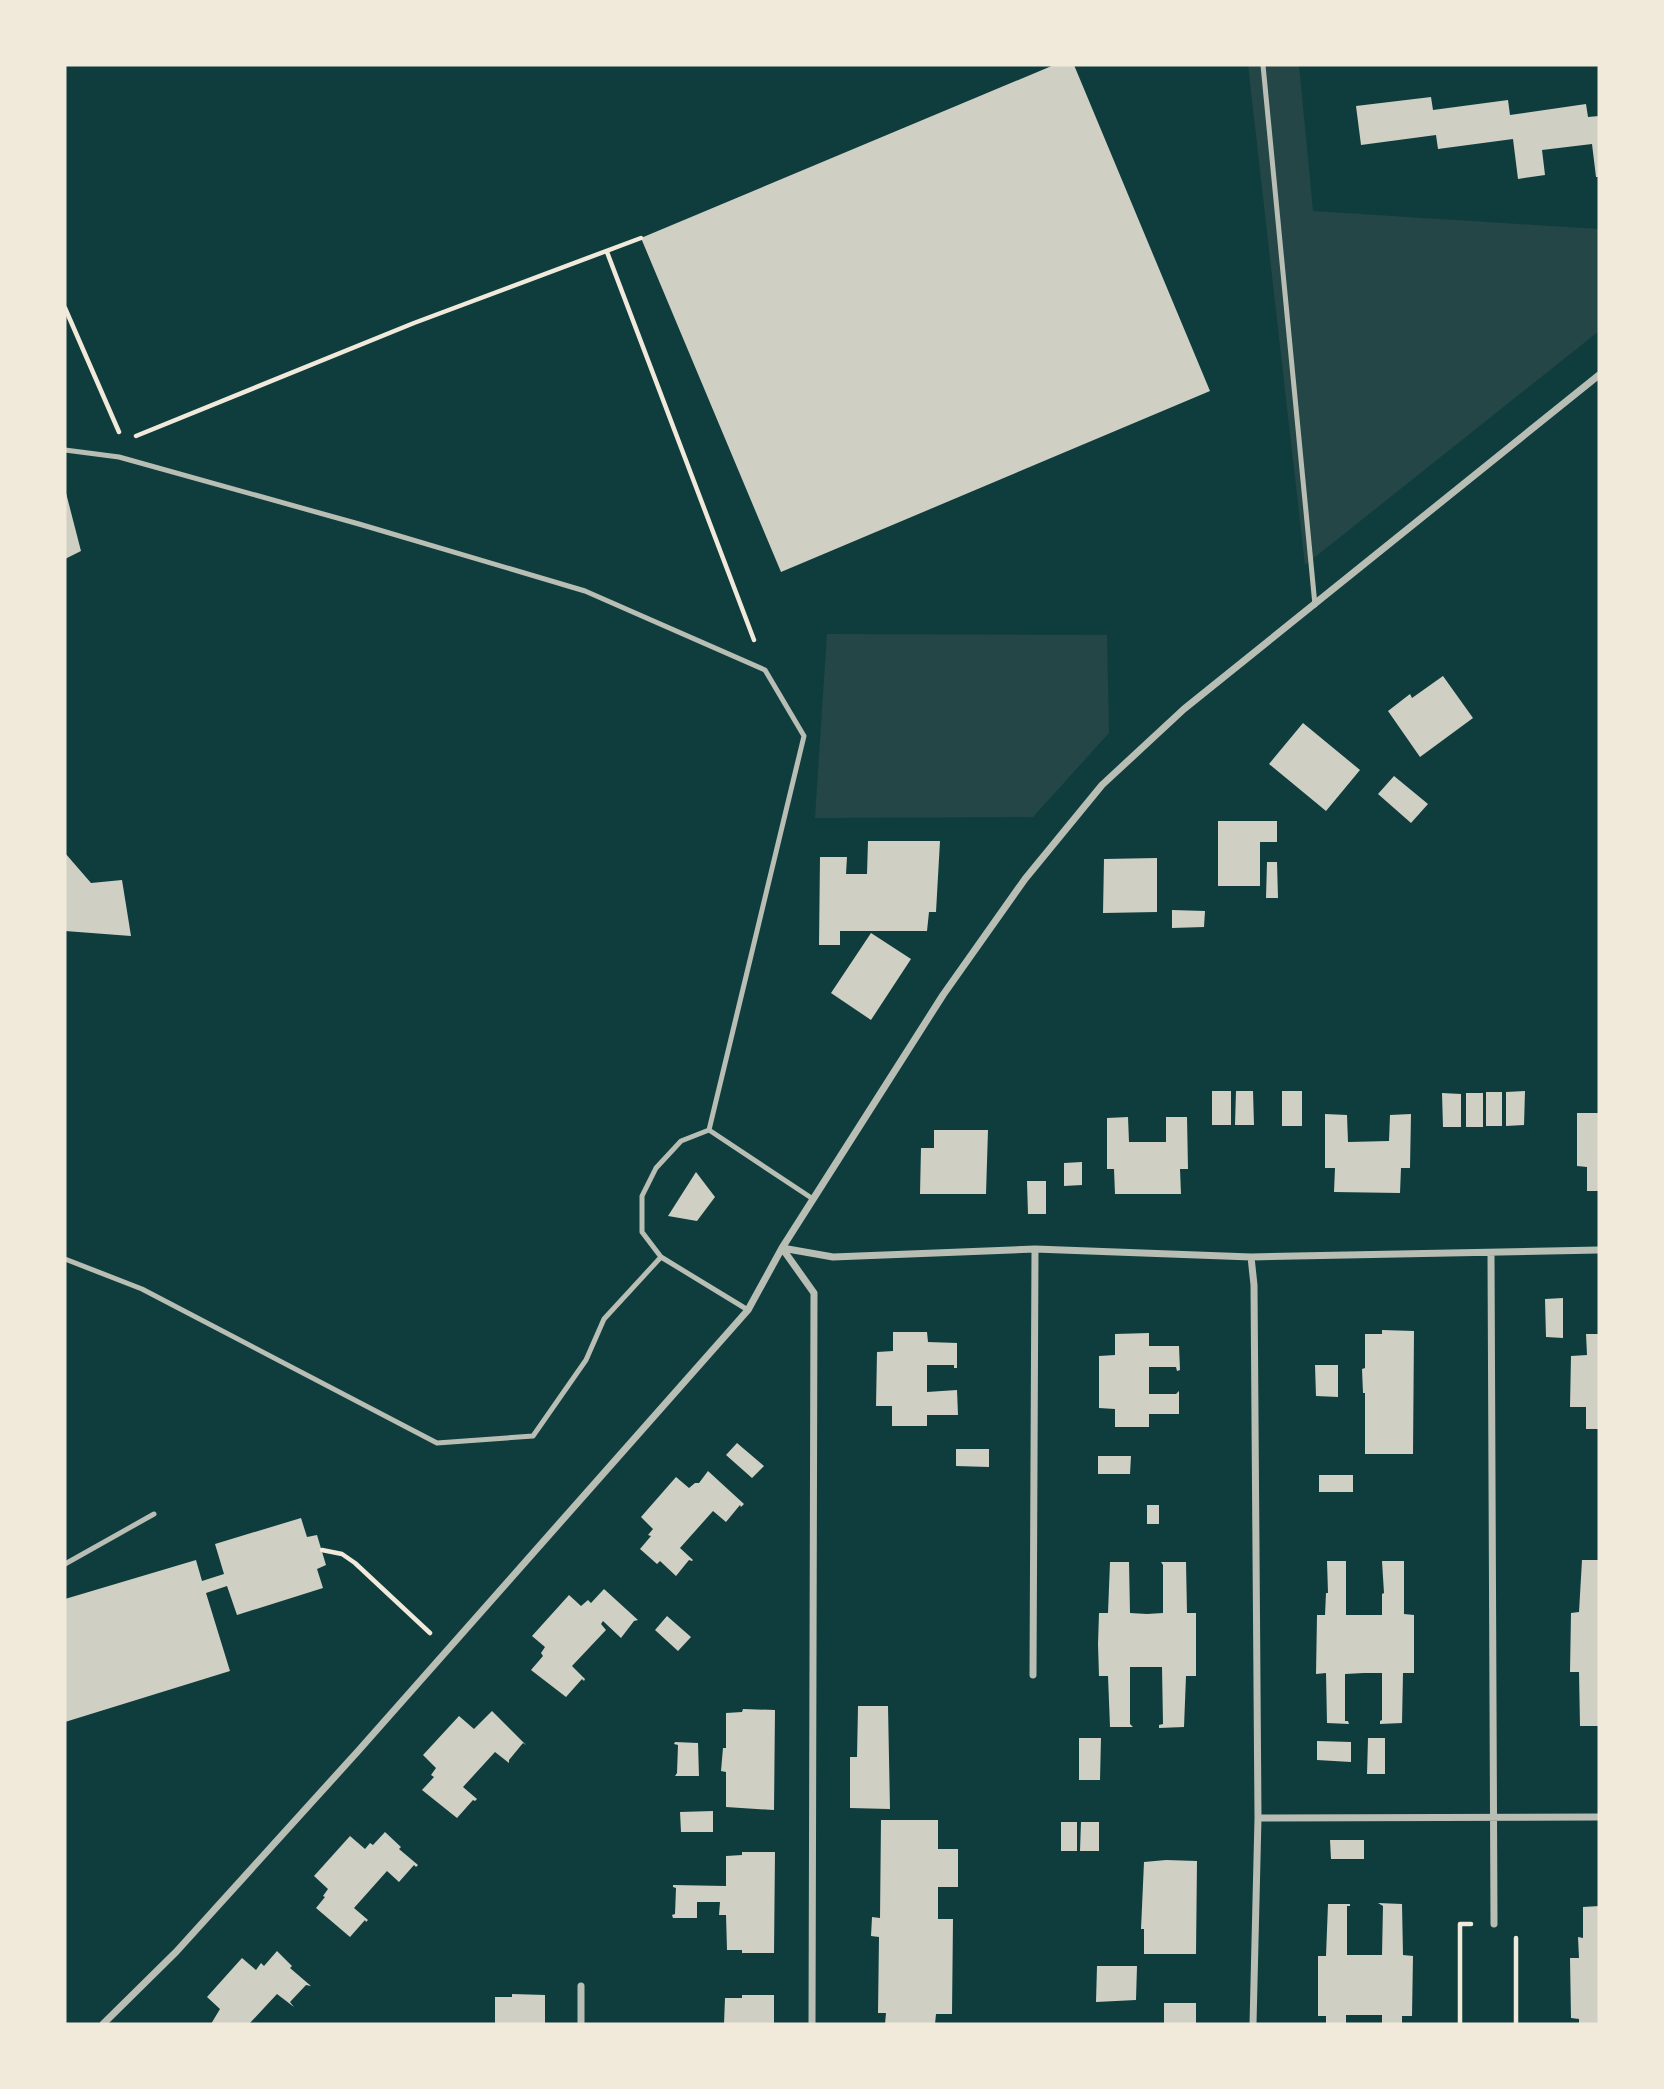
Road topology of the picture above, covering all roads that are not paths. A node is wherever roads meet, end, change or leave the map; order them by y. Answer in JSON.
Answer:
{"nodes":[{"id":1,"x":1262,"y":65,"type":"edge"},
{"id":2,"x":1599,"y":375,"type":"edge"},
{"id":3,"x":65,"y":450,"type":"edge"},
{"id":4,"x":1315,"y":605,"type":"junction"},
{"id":5,"x":709,"y":1130,"type":"junction"},
{"id":6,"x":813,"y":1199,"type":"junction"},
{"id":7,"x":782,"y":1248,"type":"junction"},
{"id":8,"x":1035,"y":1249,"type":"junction"},
{"id":9,"x":1599,"y":1250,"type":"edge"},
{"id":10,"x":1491,"y":1254,"type":"junction"},
{"id":11,"x":661,"y":1257,"type":"junction"},
{"id":12,"x":1251,"y":1257,"type":"junction"},
{"id":13,"x":65,"y":1259,"type":"edge"},
{"id":14,"x":748,"y":1310,"type":"junction"},
{"id":15,"x":153,"y":1514,"type":"dead end"},
{"id":16,"x":65,"y":1564,"type":"edge"},
{"id":17,"x":1033,"y":1675,"type":"dead end"},
{"id":18,"x":1599,"y":1817,"type":"edge"},
{"id":19,"x":1258,"y":1818,"type":"junction"},
{"id":20,"x":1494,"y":1818,"type":"junction"},
{"id":21,"x":1494,"y":1924,"type":"road end"},
{"id":22,"x":581,"y":1986,"type":"dead end"},
{"id":23,"x":103,"y":2024,"type":"edge"},
{"id":24,"x":582,"y":2024,"type":"edge"},
{"id":25,"x":811,"y":2024,"type":"edge"},
{"id":26,"x":1253,"y":2024,"type":"edge"}],
"edges":[{"from":1,"to":4,"type":"lane"},
{"from":2,"to":4,"type":"street"},
{"from":3,"to":5,"type":"lane"},
{"from":4,"to":6,"type":"street"},
{"from":5,"to":6,"type":"lane"},
{"from":5,"to":11,"type":"lane"},
{"from":6,"to":7,"type":"street"},
{"from":7,"to":8,"type":"street"},
{"from":7,"to":14,"type":"street"},
{"from":7,"to":25,"type":"street"},
{"from":8,"to":12,"type":"street"},
{"from":8,"to":17,"type":"street"},
{"from":9,"to":10,"type":"street"},
{"from":10,"to":12,"type":"street"},
{"from":10,"to":20,"type":"street"},
{"from":11,"to":13,"type":"lane"},
{"from":11,"to":14,"type":"lane"},
{"from":12,"to":19,"type":"street"},
{"from":14,"to":23,"type":"street"},
{"from":15,"to":16,"type":"lane"},
{"from":18,"to":20,"type":"street"},
{"from":19,"to":20,"type":"street"},
{"from":19,"to":26,"type":"street"},
{"from":20,"to":21,"type":"street"},
{"from":22,"to":24,"type":"street"}]}
